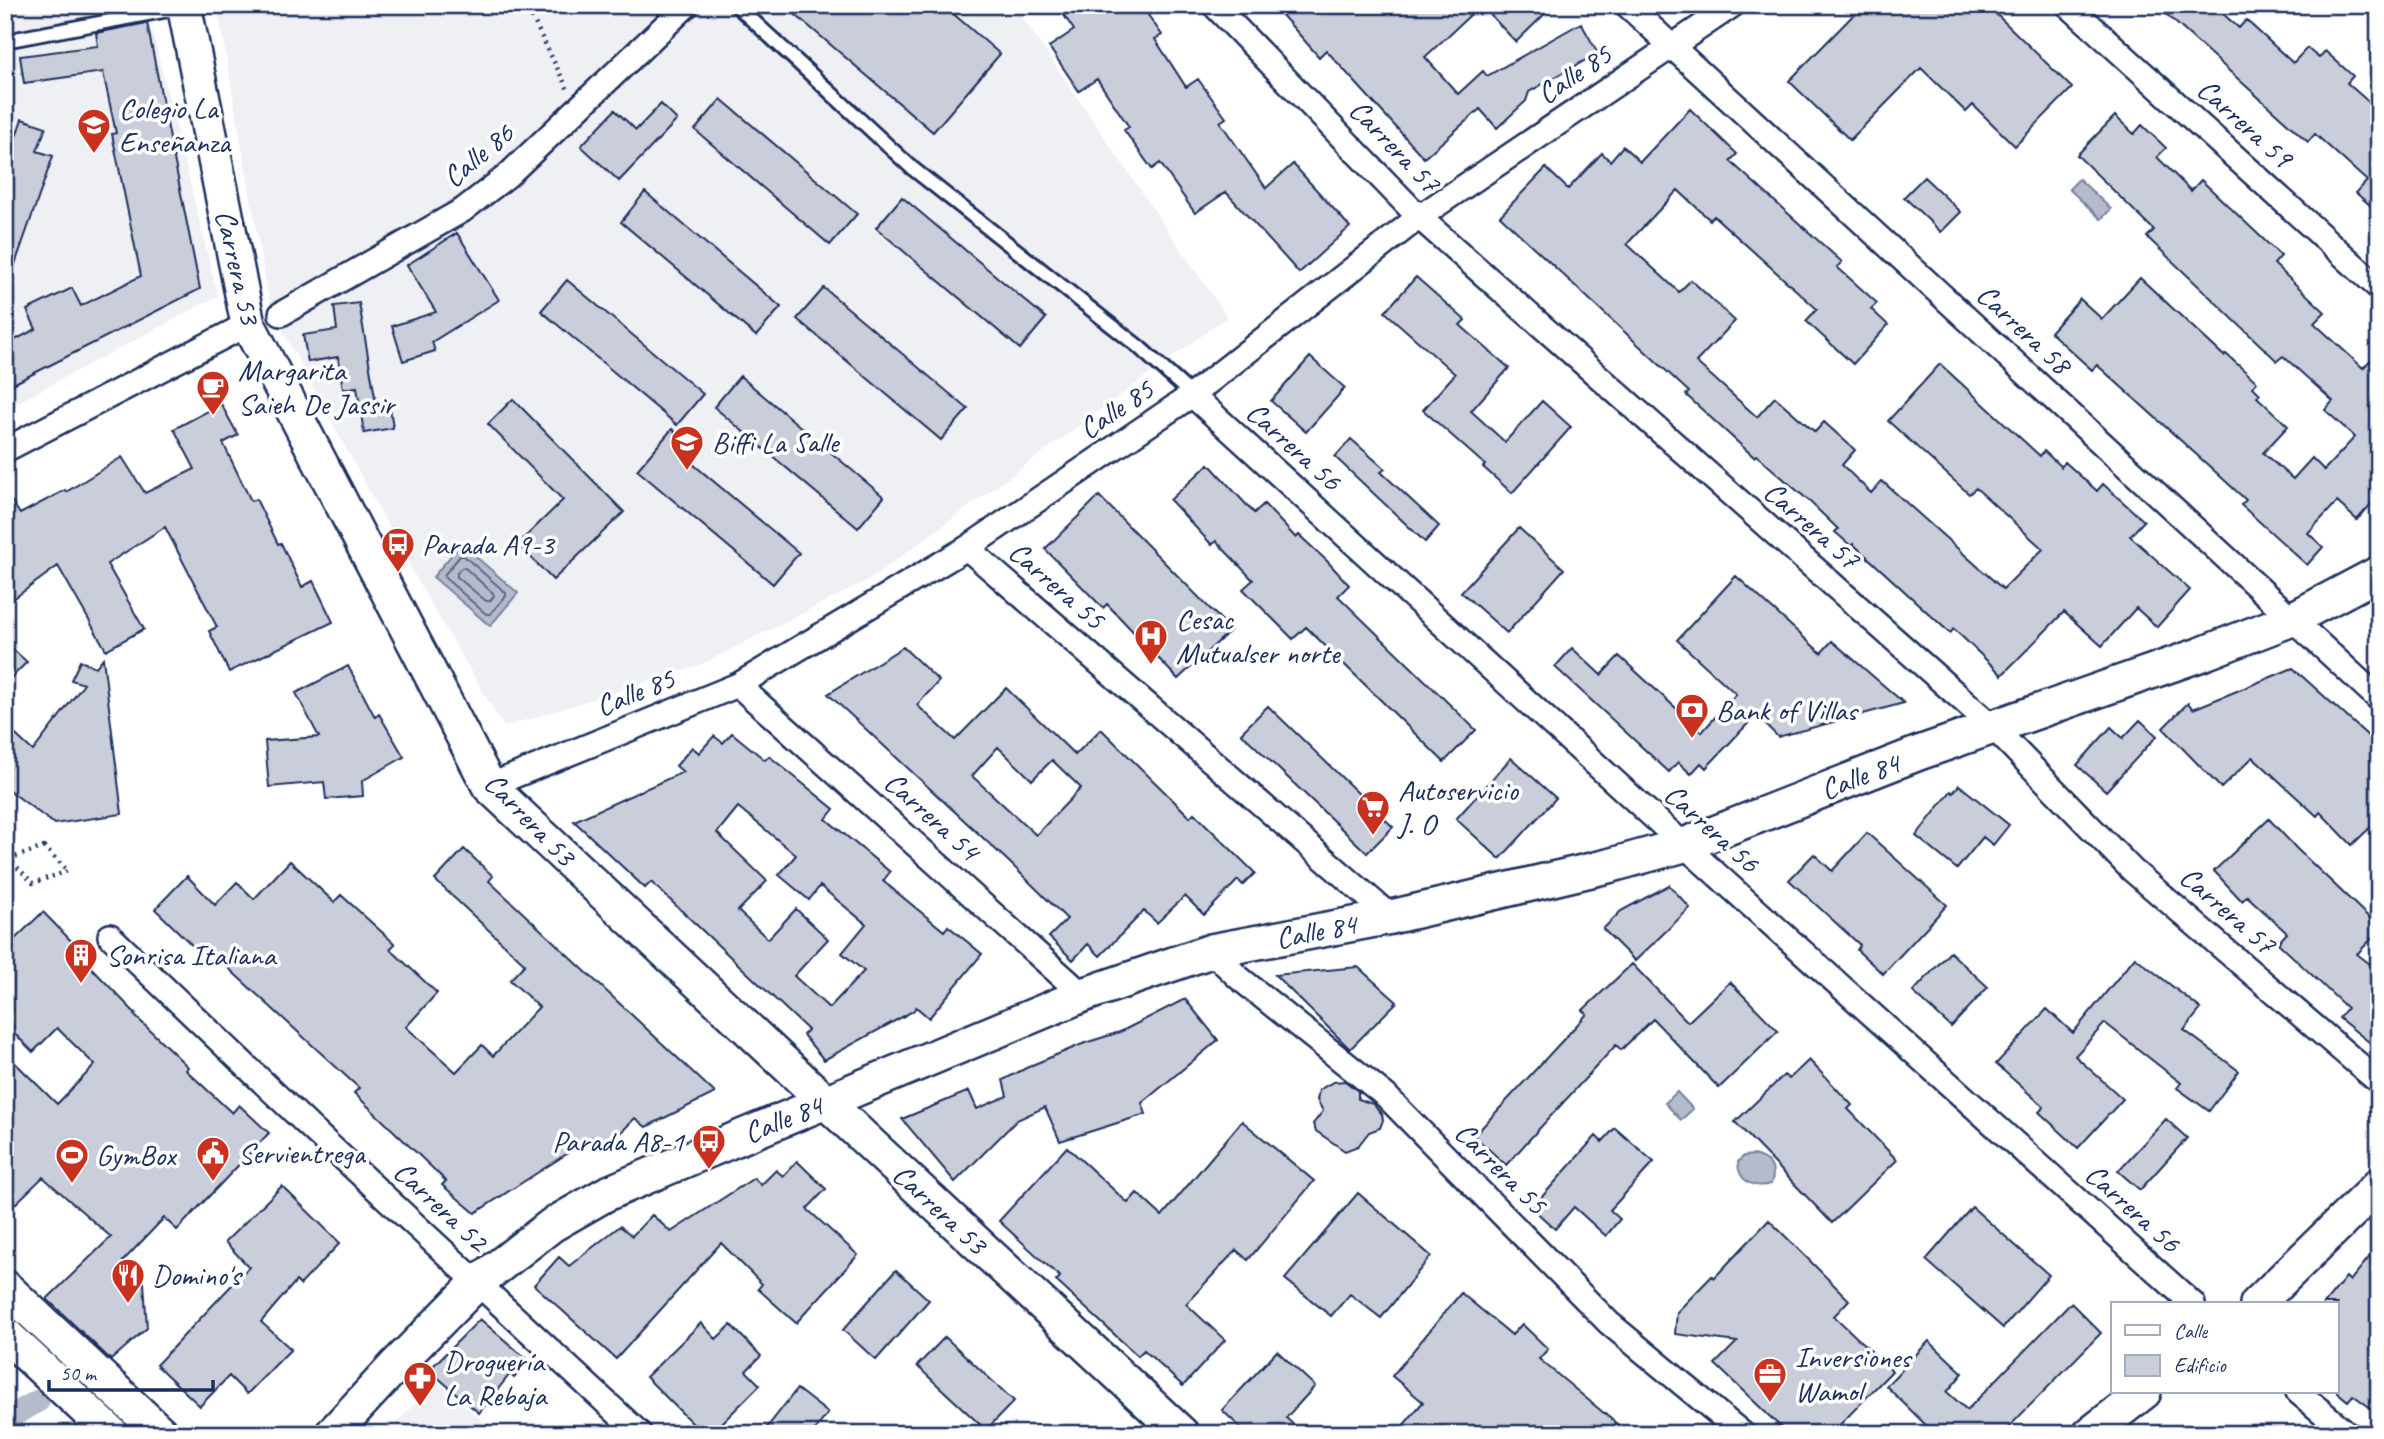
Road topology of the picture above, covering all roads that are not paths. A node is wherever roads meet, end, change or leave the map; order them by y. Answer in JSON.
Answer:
{"nodes":[{"id":1,"x":687,"y":5,"type":"edge"},
{"id":2,"x":736,"y":5,"type":"edge"},
{"id":3,"x":1214,"y":5,"type":"edge"},
{"id":4,"x":1627,"y":5,"type":"edge"},
{"id":5,"x":1732,"y":5,"type":"edge"},
{"id":6,"x":2068,"y":5,"type":"edge"},
{"id":7,"x":184,"y":6,"type":"edge"},
{"id":8,"x":5,"y":41,"type":"edge"},
{"id":9,"x":1671,"y":47,"type":"junction"},
{"id":10,"x":1419,"y":216,"type":"junction"},
{"id":11,"x":2379,"y":288,"type":"edge"},
{"id":12,"x":281,"y":314,"type":"dead end"},
{"id":13,"x":248,"y":324,"type":"junction"},
{"id":14,"x":1192,"y":395,"type":"junction"},
{"id":15,"x":5,"y":450,"type":"edge"},
{"id":16,"x":967,"y":548,"type":"junction"},
{"id":17,"x":2379,"y":572,"type":"edge"},
{"id":18,"x":2292,"y":619,"type":"junction"},
{"id":19,"x":738,"y":685,"type":"junction"},
{"id":20,"x":2379,"y":699,"type":"edge"},
{"id":21,"x":1992,"y":726,"type":"junction"},
{"id":22,"x":489,"y":786,"type":"junction"},
{"id":23,"x":1684,"y":845,"type":"junction"},
{"id":24,"x":1391,"y":917,"type":"junction"},
{"id":25,"x":110,"y":936,"type":"dead end"},
{"id":26,"x":1210,"y":951,"type":"junction"},
{"id":27,"x":1083,"y":995,"type":"junction"},
{"id":28,"x":2379,"y":1082,"type":"edge"},
{"id":29,"x":826,"y":1102,"type":"junction"},
{"id":30,"x":2379,"y":1185,"type":"edge"},
{"id":31,"x":477,"y":1283,"type":"junction"},
{"id":32,"x":5,"y":1287,"type":"edge"},
{"id":33,"x":2191,"y":1302,"type":"edge"},
{"id":34,"x":2259,"y":1302,"type":"edge"},
{"id":35,"x":5,"y":1334,"type":"edge"},
{"id":36,"x":2141,"y":1394,"type":"edge"},
{"id":37,"x":2300,"y":1394,"type":"edge"},
{"id":38,"x":112,"y":1434,"type":"edge"},
{"id":39,"x":162,"y":1434,"type":"edge"},
{"id":40,"x":332,"y":1434,"type":"edge"},
{"id":41,"x":640,"y":1434,"type":"edge"},
{"id":42,"x":1182,"y":1434,"type":"edge"},
{"id":43,"x":1743,"y":1434,"type":"edge"},
{"id":44,"x":2090,"y":1434,"type":"edge"},
{"id":45,"x":2348,"y":1434,"type":"edge"}],
"edges":[{"from":1,"to":12,"type":"street","name":"Calle 86"},
{"from":2,"to":14,"type":"lane"},
{"from":3,"to":10,"type":"street","name":"Carrera 57"},
{"from":4,"to":9,"type":"street","name":"Carrera 58"},
{"from":5,"to":9,"type":"street","name":"Calle 85"},
{"from":6,"to":11,"type":"street","name":"Carrera 59"},
{"from":7,"to":8,"type":"lane"},
{"from":7,"to":13,"type":"street","name":"Carrera 53"},
{"from":9,"to":10,"type":"street","name":"Calle 85"},
{"from":9,"to":18,"type":"street","name":"Carrera 58"},
{"from":10,"to":14,"type":"street","name":"Calle 85"},
{"from":10,"to":21,"type":"street","name":"Carrera 57"},
{"from":13,"to":15,"type":"street"},
{"from":13,"to":22,"type":"street","name":"Carrera 53"},
{"from":14,"to":16,"type":"street","name":"Calle 85"},
{"from":14,"to":23,"type":"street","name":"Carrera 56"},
{"from":16,"to":19,"type":"street","name":"Calle 85"},
{"from":16,"to":24,"type":"street","name":"Carrera 55"},
{"from":17,"to":18,"type":"street","name":"Calle 84"},
{"from":18,"to":20,"type":"street","name":"Carrera 58"},
{"from":18,"to":21,"type":"street","name":"Calle 84"},
{"from":19,"to":22,"type":"street","name":"Calle 85"},
{"from":19,"to":27,"type":"street","name":"Carrera 54"},
{"from":21,"to":23,"type":"street","name":"Calle 84"},
{"from":21,"to":28,"type":"street","name":"Carrera 57"},
{"from":22,"to":29,"type":"street","name":"Carrera 53"},
{"from":23,"to":24,"type":"street","name":"Calle 84"},
{"from":23,"to":33,"type":"street","name":"Carrera 56"},
{"from":24,"to":26,"type":"street","name":"Calle 84"},
{"from":25,"to":31,"type":"street","name":"Carrera 52"},
{"from":26,"to":27,"type":"street","name":"Calle 84"},
{"from":26,"to":43,"type":"street","name":"Carrera 55"},
{"from":27,"to":29,"type":"street","name":"Calle 84"},
{"from":29,"to":31,"type":"street","name":"Calle 84"},
{"from":29,"to":42,"type":"street","name":"Carrera 53"},
{"from":30,"to":34,"type":"street"},
{"from":31,"to":40,"type":"street","name":"Calle 84"},
{"from":31,"to":41,"type":"street","name":"Carrera 52"},
{"from":32,"to":39,"type":"street"},
{"from":35,"to":38,"type":"street"},
{"from":36,"to":44,"type":"street"},
{"from":37,"to":45,"type":"street"}]}
